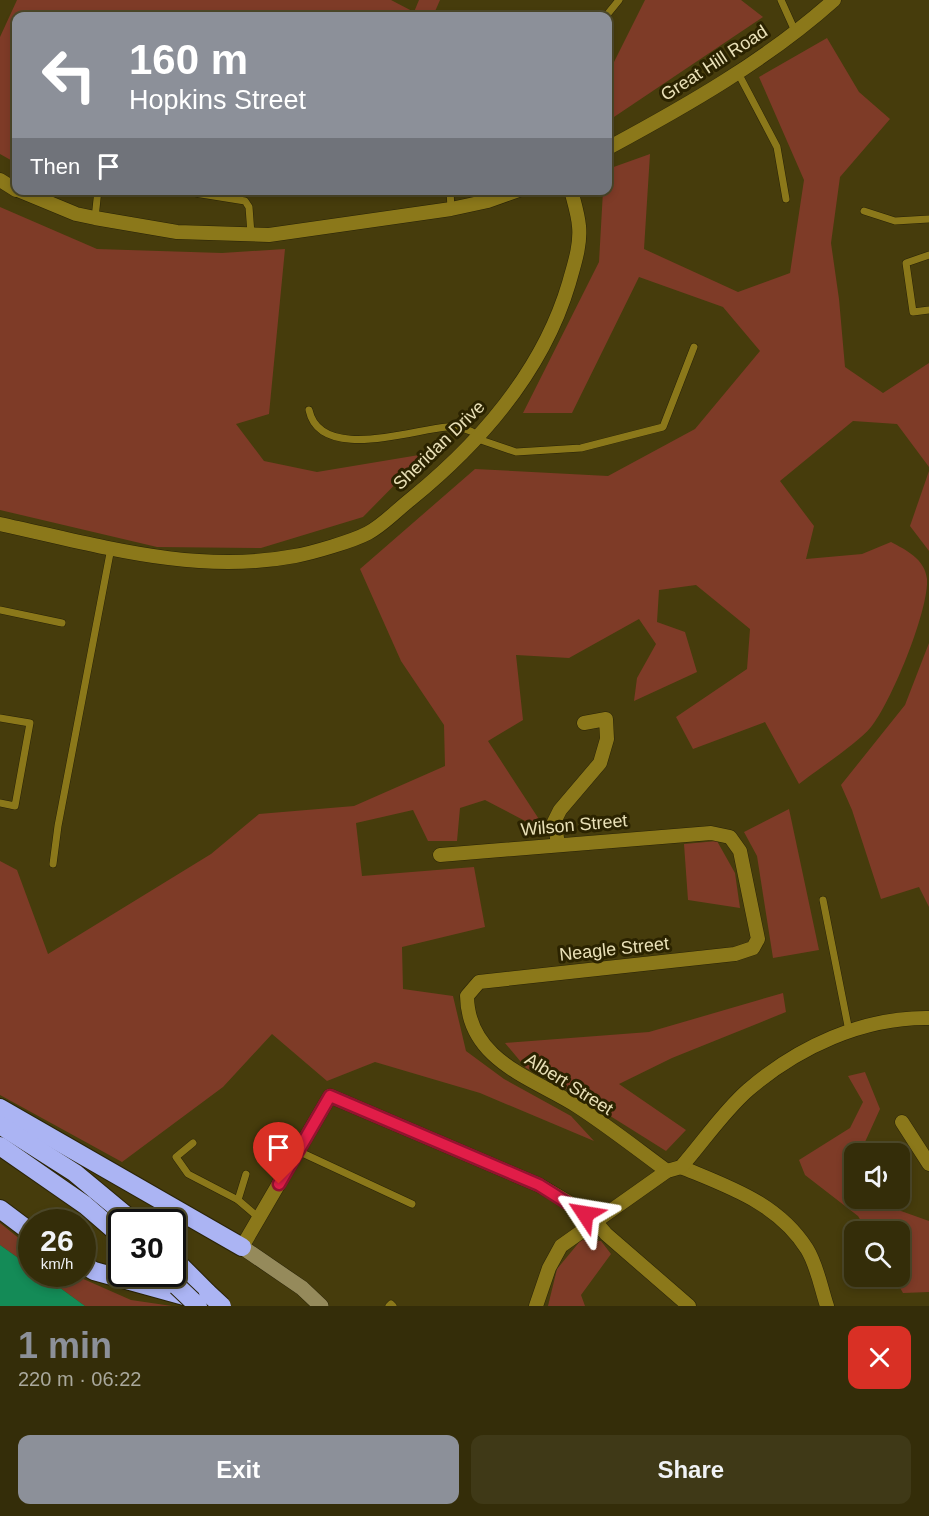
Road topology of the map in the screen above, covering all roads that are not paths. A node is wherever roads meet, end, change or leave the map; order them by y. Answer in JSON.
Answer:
{"nodes":[{"id":1,"x":619,"y":0,"type":"edge"},
{"id":2,"x":781,"y":0,"type":"edge"},
{"id":3,"x":834,"y":0,"type":"edge"},
{"id":4,"x":609,"y":12,"type":"edge"},
{"id":5,"x":795,"y":31,"type":"junction"},
{"id":6,"x":737,"y":71,"type":"junction"},
{"id":7,"x":612,"y":146,"type":"edge"},
{"id":8,"x":29,"y":195,"type":"edge"},
{"id":9,"x":97,"y":195,"type":"edge"},
{"id":10,"x":208,"y":195,"type":"edge"},
{"id":11,"x":450,"y":195,"type":"edge"},
{"id":12,"x":505,"y":195,"type":"edge"},
{"id":13,"x":572,"y":195,"type":"edge"},
{"id":14,"x":786,"y":199,"type":"dead end"},
{"id":15,"x":451,"y":208,"type":"junction"},
{"id":16,"x":864,"y":211,"type":"dead end"},
{"id":17,"x":95,"y":218,"type":"junction"},
{"id":18,"x":929,"y":219,"type":"edge"},
{"id":19,"x":251,"y":234,"type":"junction"},
{"id":20,"x":929,"y":255,"type":"edge"},
{"id":21,"x":929,"y":310,"type":"edge"},
{"id":22,"x":694,"y":347,"type":"dead end"},
{"id":23,"x":309,"y":410,"type":"dead end"},
{"id":24,"x":476,"y":436,"type":"junction"},
{"id":25,"x":0,"y":524,"type":"edge"},
{"id":26,"x":111,"y":548,"type":"junction"},
{"id":27,"x":0,"y":610,"type":"edge"},
{"id":28,"x":62,"y":623,"type":"dead end"},
{"id":29,"x":0,"y":718,"type":"edge"},
{"id":30,"x":584,"y":723,"type":"dead end"},
{"id":31,"x":0,"y":803,"type":"edge"},
{"id":32,"x":558,"y":843,"type":"junction"},
{"id":33,"x":440,"y":855,"type":"dead end"},
{"id":34,"x":53,"y":864,"type":"dead end"},
{"id":35,"x":823,"y":900,"type":"dead end"},
{"id":36,"x":753,"y":948,"type":"joint"},
{"id":37,"x":478,"y":982,"type":"joint"},
{"id":38,"x":929,"y":1018,"type":"edge"},
{"id":39,"x":849,"y":1031,"type":"junction"},
{"id":40,"x":0,"y":1108,"type":"edge"},
{"id":41,"x":902,"y":1122,"type":"dead end"},
{"id":42,"x":0,"y":1125,"type":"edge"},
{"id":43,"x":193,"y":1143,"type":"dead end"},
{"id":44,"x":0,"y":1146,"type":"edge"},
{"id":45,"x":298,"y":1151,"type":"junction"},
{"id":46,"x":929,"y":1164,"type":"edge"},
{"id":47,"x":681,"y":1167,"type":"junction"},
{"id":48,"x":666,"y":1171,"type":"junction"},
{"id":49,"x":246,"y":1174,"type":"dead end"},
{"id":50,"x":238,"y":1200,"type":"junction"},
{"id":51,"x":412,"y":1204,"type":"dead end"},
{"id":52,"x":0,"y":1209,"type":"edge"},
{"id":53,"x":118,"y":1209,"type":"edge"},
{"id":54,"x":259,"y":1218,"type":"junction"},
{"id":55,"x":595,"y":1221,"type":"junction"},
{"id":56,"x":18,"y":1222,"type":"edge"},
{"id":57,"x":108,"y":1225,"type":"edge"},
{"id":58,"x":242,"y":1247,"type":"junction"},
{"id":59,"x":96,"y":1272,"type":"edge"},
{"id":60,"x":186,"y":1276,"type":"edge"},
{"id":61,"x":179,"y":1287,"type":"edge"},
{"id":62,"x":203,"y":1299,"type":"edge"},
{"id":63,"x":223,"y":1306,"type":"edge"},
{"id":64,"x":321,"y":1306,"type":"edge"},
{"id":65,"x":389,"y":1306,"type":"edge"},
{"id":66,"x":393,"y":1306,"type":"edge"},
{"id":67,"x":536,"y":1306,"type":"edge"},
{"id":68,"x":688,"y":1306,"type":"edge"},
{"id":69,"x":827,"y":1306,"type":"edge"}],
"edges":[{"from":1,"to":4,"type":"lane"},
{"from":2,"to":5,"type":"lane"},
{"from":3,"to":5,"type":"street","name":"Great Hill Road"},
{"from":5,"to":6,"type":"street","name":"Great Hill Road"},
{"from":6,"to":7,"type":"street","name":"Great Hill Road"},
{"from":6,"to":14,"type":"lane"},
{"from":8,"to":17,"type":"street"},
{"from":9,"to":17,"type":"lane"},
{"from":10,"to":19,"type":"lane"},
{"from":11,"to":15,"type":"lane"},
{"from":12,"to":15,"type":"street"},
{"from":13,"to":24,"type":"street","name":"Sheridan Drive"},
{"from":15,"to":19,"type":"street"},
{"from":16,"to":18,"type":"lane"},
{"from":17,"to":19,"type":"street"},
{"from":20,"to":21,"type":"lane"},
{"from":22,"to":24,"type":"lane"},
{"from":23,"to":24,"type":"lane"},
{"from":24,"to":26,"type":"street","name":"Sheridan Drive"},
{"from":25,"to":26,"type":"street","name":"Sheridan Drive"},
{"from":26,"to":34,"type":"lane"},
{"from":27,"to":28,"type":"lane"},
{"from":29,"to":31,"type":"lane"},
{"from":30,"to":32,"type":"street"},
{"from":32,"to":33,"type":"street","name":"Wilson Street"},
{"from":32,"to":36,"type":"street","name":"Wilson Street"},
{"from":35,"to":39,"type":"lane"},
{"from":36,"to":37,"type":"street","name":"Neagle Street"},
{"from":37,"to":48,"type":"street","name":"Albert Street"},
{"from":38,"to":39,"type":"street"},
{"from":39,"to":47,"type":"street"},
{"from":40,"to":58,"type":"highway"},
{"from":41,"to":46,"type":"street"},
{"from":42,"to":53,"type":"highway"},
{"from":43,"to":50,"type":"lane"},
{"from":44,"to":57,"type":"highway"},
{"from":45,"to":51,"type":"lane"},
{"from":45,"to":54,"type":"street"},
{"from":45,"to":55,"type":"street"},
{"from":47,"to":48,"type":"street"},
{"from":47,"to":69,"type":"street"},
{"from":48,"to":55,"type":"street"},
{"from":49,"to":50,"type":"lane"},
{"from":50,"to":54,"type":"lane"},
{"from":52,"to":56,"type":"highway"},
{"from":54,"to":58,"type":"street"},
{"from":55,"to":67,"type":"street"},
{"from":55,"to":68,"type":"street"},
{"from":58,"to":64,"type":"main road"},
{"from":59,"to":63,"type":"highway"},
{"from":60,"to":62,"type":"highway"},
{"from":61,"to":62,"type":"highway","bridge":true},
{"from":62,"to":63,"type":"highway","bridge":true},
{"from":65,"to":66,"type":"lane"}]}
